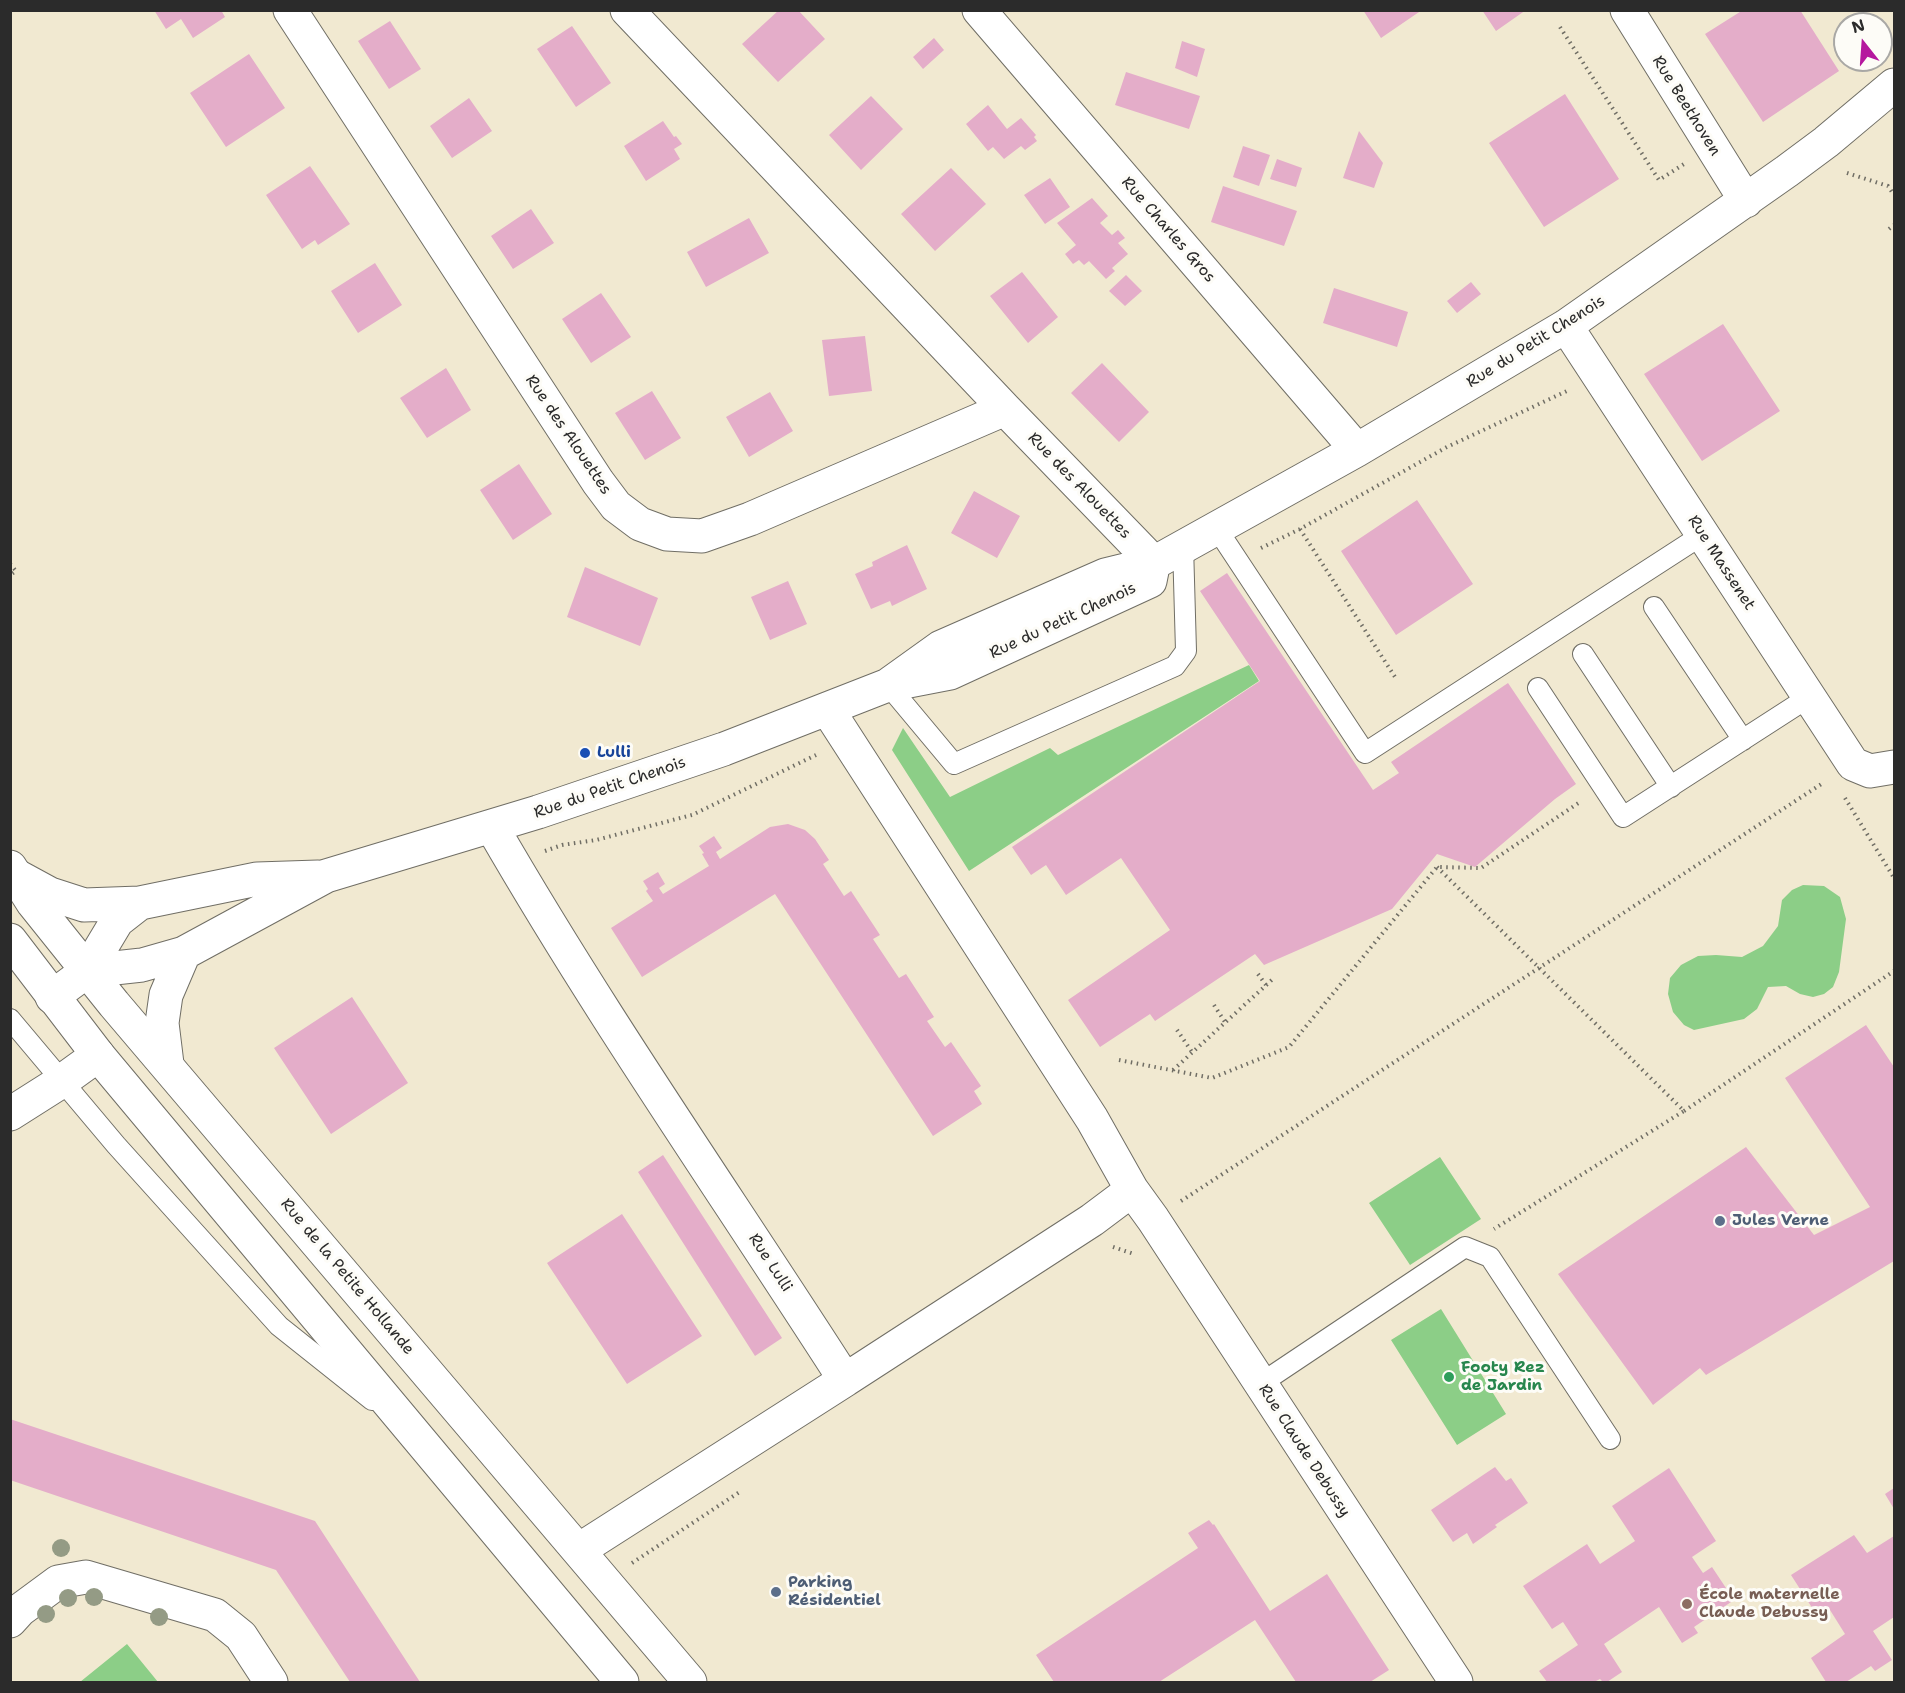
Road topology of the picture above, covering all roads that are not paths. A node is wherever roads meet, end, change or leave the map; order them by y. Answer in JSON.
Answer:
{"nodes":[{"id":1,"x":290,"y":10,"type":"edge"},
{"id":2,"x":627,"y":10,"type":"edge"},
{"id":3,"x":979,"y":10,"type":"edge"},
{"id":4,"x":1627,"y":10,"type":"edge"},
{"id":5,"x":1894,"y":85,"type":"edge"},
{"id":6,"x":1746,"y":201,"type":"junction"},
{"id":7,"x":1566,"y":326,"type":"junction"},
{"id":8,"x":1005,"y":409,"type":"junction"},
{"id":9,"x":1357,"y":450,"type":"junction"},
{"id":10,"x":1217,"y":529,"type":"junction"},
{"id":11,"x":1702,"y":535,"type":"junction"},
{"id":12,"x":1183,"y":545,"type":"junction"},
{"id":13,"x":1154,"y":563,"type":"junction"},
{"id":14,"x":1654,"y":607,"type":"dead end"},
{"id":15,"x":1582,"y":654,"type":"dead end"},
{"id":16,"x":888,"y":685,"type":"junction"},
{"id":17,"x":1538,"y":688,"type":"dead end"},
{"id":18,"x":1809,"y":697,"type":"junction"},
{"id":19,"x":828,"y":710,"type":"junction"},
{"id":20,"x":1743,"y":740,"type":"junction"},
{"id":21,"x":1894,"y":767,"type":"edge"},
{"id":22,"x":1671,"y":787,"type":"junction"},
{"id":23,"x":492,"y":827,"type":"junction"},
{"id":24,"x":13,"y":871,"type":"edge"},
{"id":25,"x":326,"y":876,"type":"junction"},
{"id":26,"x":140,"y":903,"type":"junction"},
{"id":27,"x":10,"y":940,"type":"edge"},
{"id":28,"x":184,"y":953,"type":"junction"},
{"id":29,"x":87,"y":971,"type":"junction"},
{"id":30,"x":52,"y":998,"type":"junction"},
{"id":31,"x":10,"y":1019,"type":"edge"},
{"id":32,"x":98,"y":1054,"type":"junction"},
{"id":33,"x":167,"y":1064,"type":"junction"},
{"id":34,"x":62,"y":1081,"type":"junction"},
{"id":35,"x":10,"y":1114,"type":"edge"},
{"id":36,"x":1132,"y":1190,"type":"junction"},
{"id":37,"x":845,"y":1380,"type":"junction"},
{"id":38,"x":1260,"y":1384,"type":"junction"},
{"id":39,"x":416,"y":1436,"type":"junction"},
{"id":40,"x":1610,"y":1440,"type":"dead end"},
{"id":41,"x":579,"y":1550,"type":"junction"},
{"id":42,"x":10,"y":1621,"type":"edge"},
{"id":43,"x":271,"y":1683,"type":"edge"},
{"id":44,"x":622,"y":1683,"type":"edge"},
{"id":45,"x":690,"y":1683,"type":"edge"},
{"id":46,"x":1456,"y":1683,"type":"edge"}],
"edges":[{"from":1,"to":8,"type":"street","name":"Rue des Alouettes"},
{"from":2,"to":8,"type":"street","name":"Rue des Alouettes"},
{"from":3,"to":9,"type":"street","name":"Rue Charles Gros"},
{"from":4,"to":6,"type":"street","name":"Rue Beethoven"},
{"from":5,"to":6,"type":"street","name":"Rue du Petit Chenois"},
{"from":6,"to":7,"type":"street","name":"Rue du Petit Chenois"},
{"from":7,"to":9,"type":"street","name":"Rue du Petit Chenois"},
{"from":7,"to":11,"type":"street","name":"Rue Massenet"},
{"from":8,"to":13,"type":"street","name":"Rue des Alouettes"},
{"from":9,"to":10,"type":"street","name":"Rue du Petit Chenois"},
{"from":10,"to":11,"type":"lane"},
{"from":10,"to":12,"type":"street","name":"Rue du Petit Chenois"},
{"from":11,"to":18,"type":"street","name":"Rue Massenet"},
{"from":12,"to":13,"type":"street","name":"Rue du Petit Chenois"},
{"from":12,"to":16,"type":"lane"},
{"from":13,"to":16,"type":"street","name":"Rue du Petit Chenois"},
{"from":14,"to":20,"type":"lane"},
{"from":15,"to":22,"type":"lane"},
{"from":16,"to":19,"type":"street","name":"Rue du Petit Chenois"},
{"from":17,"to":22,"type":"lane"},
{"from":18,"to":20,"type":"lane"},
{"from":18,"to":21,"type":"street","name":"Rue Massenet"},
{"from":19,"to":23,"type":"street","name":"Rue du Petit Chenois"},
{"from":19,"to":36,"type":"street"},
{"from":20,"to":22,"type":"lane"},
{"from":23,"to":25,"type":"street","name":"Rue du Petit Chenois"},
{"from":23,"to":37,"type":"street","name":"Rue Lulli"},
{"from":24,"to":26,"type":"street","name":"Rue du Petit Chenois"},
{"from":24,"to":29,"type":"street","name":"Rue de la Petite Hollande"},
{"from":25,"to":26,"type":"street","name":"Rue du Petit Chenois"},
{"from":25,"to":28,"type":"street","name":"Rue du Petit Chenois"},
{"from":26,"to":29,"type":"street"},
{"from":27,"to":30,"type":"street"},
{"from":28,"to":29,"type":"street","name":"Rue du Petit Chenois"},
{"from":28,"to":33,"type":"street"},
{"from":29,"to":30,"type":"street"},
{"from":29,"to":33,"type":"street","name":"Rue de la Petite Hollande"},
{"from":30,"to":32,"type":"street"},
{"from":31,"to":34,"type":"lane"},
{"from":32,"to":34,"type":"street"},
{"from":32,"to":39,"type":"street"},
{"from":33,"to":41,"type":"street","name":"Rue de la Petite Hollande"},
{"from":34,"to":35,"type":"street"},
{"from":34,"to":39,"type":"lane"},
{"from":36,"to":37,"type":"street"},
{"from":36,"to":38,"type":"street","name":"Rue Claude Debussy"},
{"from":37,"to":41,"type":"street"},
{"from":38,"to":40,"type":"lane"},
{"from":38,"to":46,"type":"street","name":"Rue Claude Debussy"},
{"from":39,"to":44,"type":"street"},
{"from":41,"to":45,"type":"street","name":"Rue de la Petite Hollande"},
{"from":42,"to":43,"type":"street"}]}
